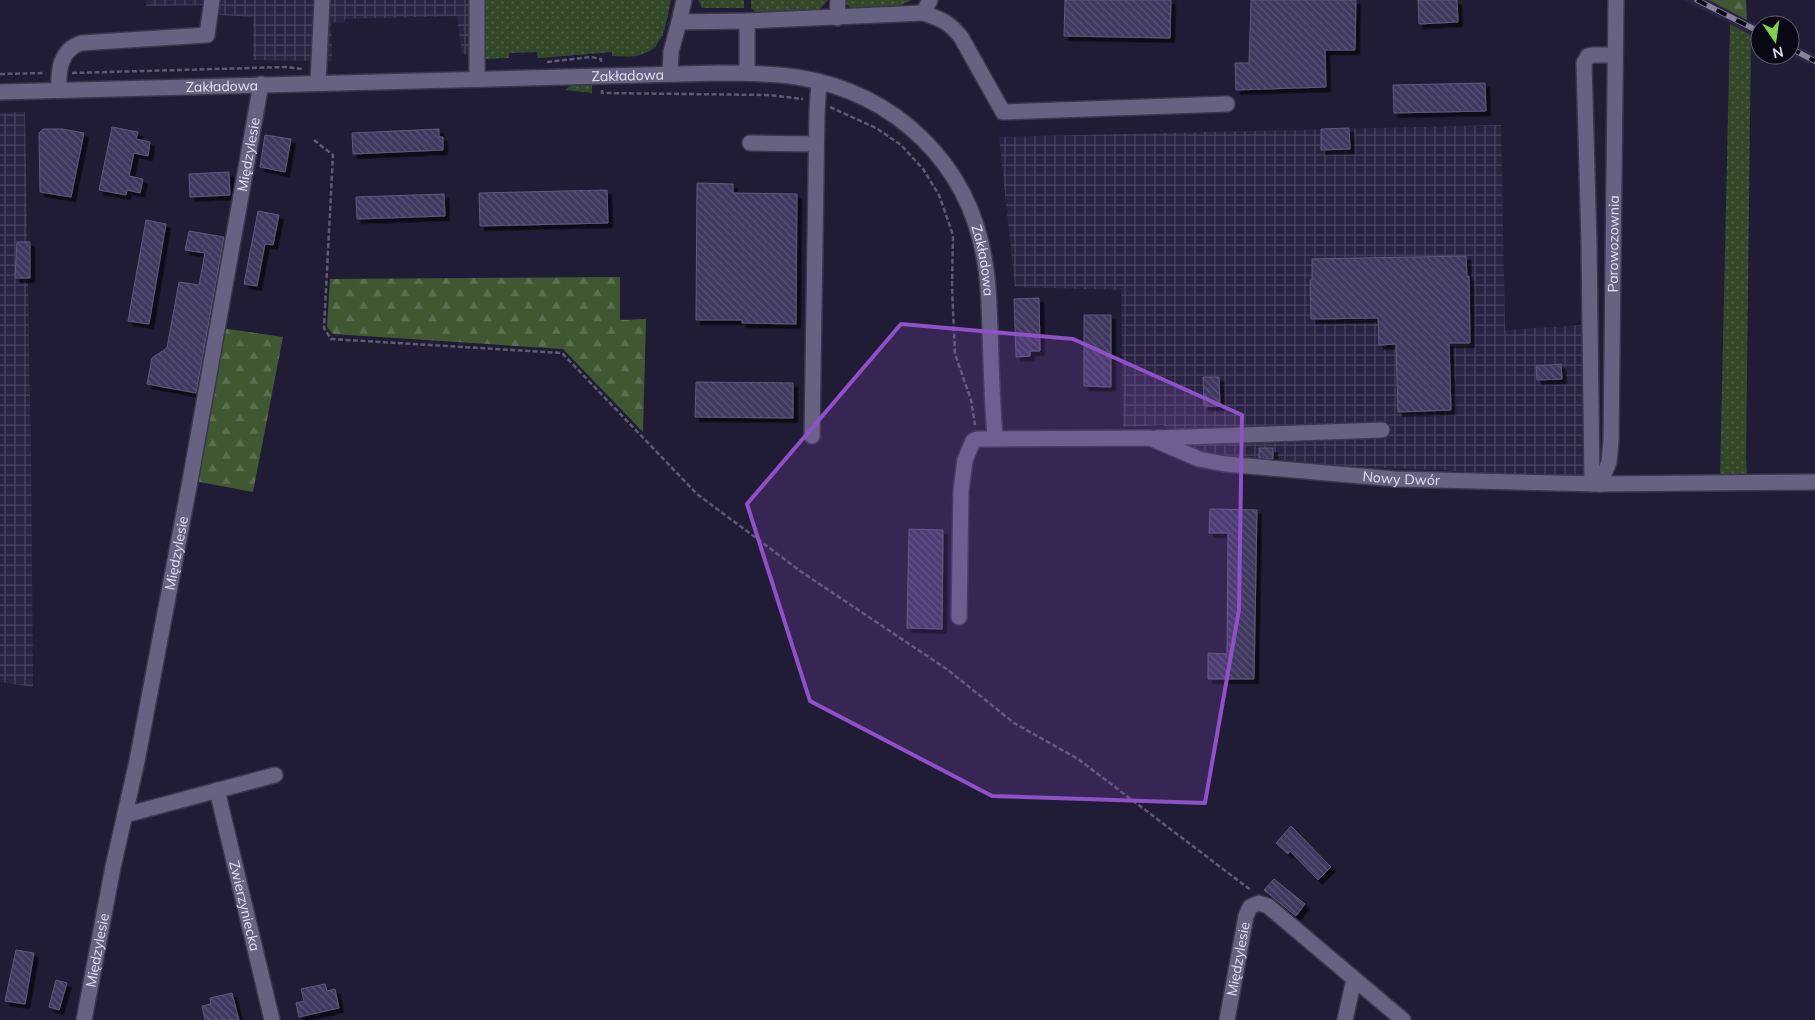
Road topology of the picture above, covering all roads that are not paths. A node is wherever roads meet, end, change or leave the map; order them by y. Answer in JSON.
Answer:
{"nodes":[{"id":1,"x":212,"y":0,"type":"edge"},
{"id":2,"x":322,"y":0,"type":"edge"},
{"id":3,"x":477,"y":0,"type":"edge"},
{"id":4,"x":684,"y":0,"type":"edge"},
{"id":5,"x":838,"y":0,"type":"edge"},
{"id":6,"x":1616,"y":0,"type":"edge"},
{"id":7,"x":927,"y":7,"type":"edge"},
{"id":8,"x":838,"y":18,"type":"junction"},
{"id":9,"x":747,"y":21,"type":"junction"},
{"id":10,"x":679,"y":22,"type":"junction"},
{"id":11,"x":1615,"y":55,"type":"junction"},
{"id":12,"x":747,"y":73,"type":"junction"},
{"id":13,"x":670,"y":74,"type":"junction"},
{"id":14,"x":477,"y":78,"type":"junction"},
{"id":15,"x":819,"y":82,"type":"junction"},
{"id":16,"x":318,"y":83,"type":"junction"},
{"id":17,"x":261,"y":84,"type":"junction"},
{"id":18,"x":59,"y":90,"type":"junction"},
{"id":19,"x":0,"y":92,"type":"edge"},
{"id":20,"x":1227,"y":104,"type":"dead end"},
{"id":21,"x":750,"y":143,"type":"dead end"},
{"id":22,"x":816,"y":144,"type":"junction"},
{"id":23,"x":1382,"y":430,"type":"dead end"},
{"id":24,"x":812,"y":436,"type":"dead end"},
{"id":25,"x":995,"y":437,"type":"junction"},
{"id":26,"x":1150,"y":438,"type":"junction"},
{"id":27,"x":1815,"y":482,"type":"edge"},
{"id":28,"x":1596,"y":484,"type":"junction"},
{"id":29,"x":959,"y":617,"type":"dead end"},
{"id":30,"x":274,"y":775,"type":"dead end"},
{"id":31,"x":217,"y":790,"type":"junction"},
{"id":32,"x":125,"y":815,"type":"junction"},
{"id":33,"x":1354,"y":978,"type":"junction"},
{"id":34,"x":84,"y":1020,"type":"edge"},
{"id":35,"x":272,"y":1020,"type":"edge"},
{"id":36,"x":1227,"y":1020,"type":"edge"},
{"id":37,"x":1345,"y":1020,"type":"edge"},
{"id":38,"x":1403,"y":1020,"type":"edge"}],
"edges":[{"from":1,"to":18,"type":"street"},
{"from":2,"to":16,"type":"street"},
{"from":3,"to":14,"type":"street"},
{"from":4,"to":10,"type":"street"},
{"from":5,"to":8,"type":"street"},
{"from":6,"to":11,"type":"street","name":"Parowozownia"},
{"from":7,"to":8,"type":"street"},
{"from":7,"to":20,"type":"street"},
{"from":8,"to":9,"type":"street"},
{"from":9,"to":10,"type":"street"},
{"from":9,"to":12,"type":"street"},
{"from":10,"to":13,"type":"street"},
{"from":11,"to":28,"type":"street","name":"Parowozownia"},
{"from":11,"to":28,"type":"street"},
{"from":12,"to":13,"type":"street","name":"Zakładowa"},
{"from":12,"to":15,"type":"street","name":"Zakładowa"},
{"from":13,"to":14,"type":"street","name":"Zakładowa"},
{"from":14,"to":16,"type":"street","name":"Zakładowa"},
{"from":15,"to":22,"type":"street"},
{"from":15,"to":25,"type":"street","name":"Zakładowa"},
{"from":16,"to":17,"type":"street","name":"Zakładowa"},
{"from":17,"to":18,"type":"street","name":"Zakładowa"},
{"from":17,"to":32,"type":"street","name":"Międzylesie"},
{"from":18,"to":19,"type":"street","name":"Zakładowa"},
{"from":21,"to":22,"type":"street"},
{"from":22,"to":24,"type":"street"},
{"from":23,"to":26,"type":"street"},
{"from":25,"to":26,"type":"street","name":"Nowy Dwór"},
{"from":25,"to":29,"type":"street","name":"Nowy Dwór"},
{"from":26,"to":28,"type":"street","name":"Nowy Dwór"},
{"from":27,"to":28,"type":"street","name":"Nowy Dwór"},
{"from":30,"to":31,"type":"street"},
{"from":31,"to":32,"type":"street"},
{"from":31,"to":35,"type":"street","name":"Zwierzyniecka"},
{"from":32,"to":34,"type":"street","name":"Międzylesie"},
{"from":33,"to":36,"type":"street","name":"Międzylesie"},
{"from":33,"to":37,"type":"street"},
{"from":33,"to":38,"type":"street"}]}
